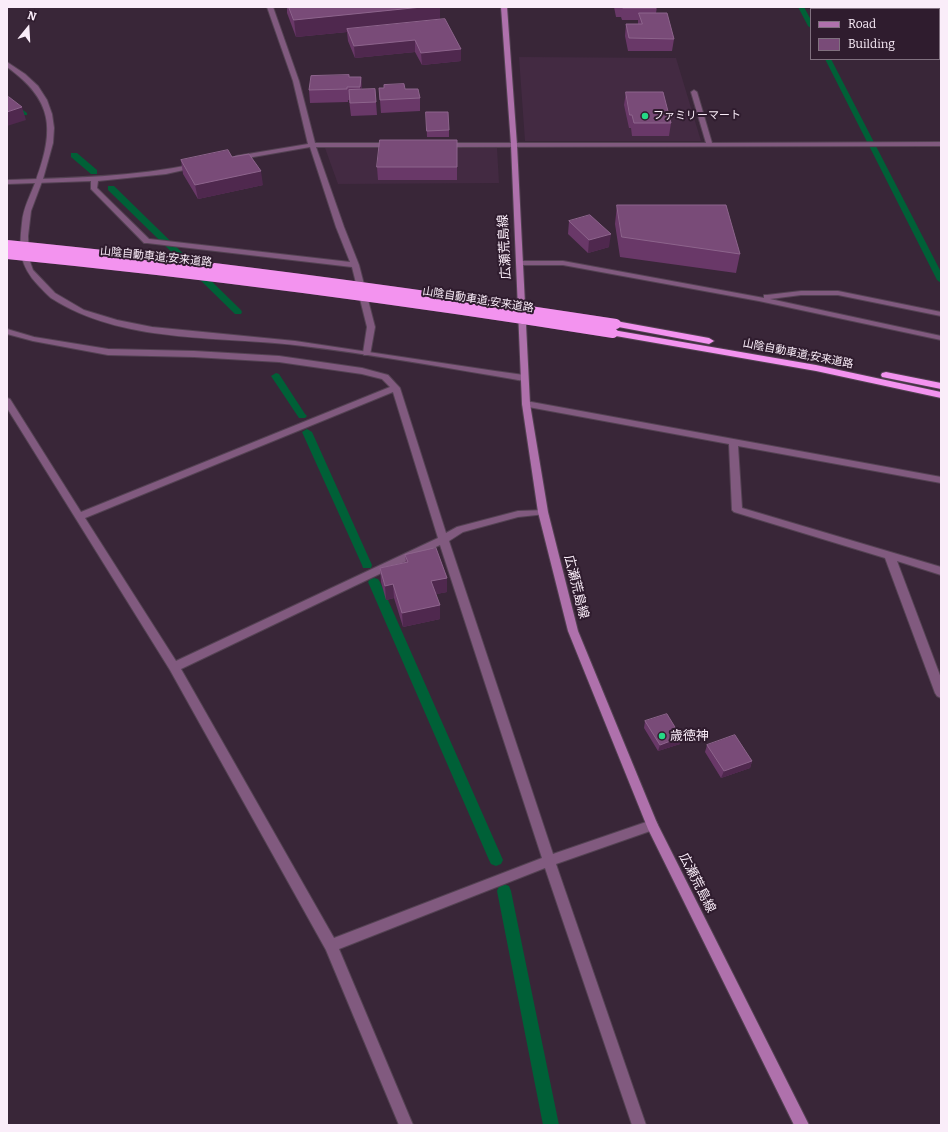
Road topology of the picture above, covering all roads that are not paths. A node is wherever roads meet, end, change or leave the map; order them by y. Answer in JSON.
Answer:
{"nodes":[{"id":1,"x":270,"y":7,"type":"edge"},
{"id":2,"x":504,"y":7,"type":"edge"},
{"id":3,"x":7,"y":64,"type":"edge"},
{"id":4,"x":694,"y":92,"type":"dead end"},
{"id":5,"x":941,"y":144,"type":"edge"},
{"id":6,"x":312,"y":145,"type":"junction"},
{"id":7,"x":397,"y":145,"type":"edge"},
{"id":8,"x":436,"y":145,"type":"edge"},
{"id":9,"x":514,"y":145,"type":"junction"},
{"id":10,"x":710,"y":145,"type":"junction"},
{"id":11,"x":228,"y":160,"type":"edge"},
{"id":12,"x":205,"y":164,"type":"edge"},
{"id":13,"x":95,"y":179,"type":"junction"},
{"id":14,"x":39,"y":180,"type":"junction"},
{"id":15,"x":7,"y":182,"type":"edge"},
{"id":16,"x":7,"y":245,"type":"edge"},
{"id":17,"x":7,"y":254,"type":"edge"},
{"id":18,"x":520,"y":263,"type":"junction"},
{"id":19,"x":355,"y":265,"type":"junction"},
{"id":20,"x":759,"y":298,"type":"junction"},
{"id":21,"x":941,"y":314,"type":"edge"},
{"id":22,"x":614,"y":328,"type":"junction"},
{"id":23,"x":7,"y":331,"type":"edge"},
{"id":24,"x":941,"y":338,"type":"edge"},
{"id":25,"x":367,"y":353,"type":"junction"},
{"id":26,"x":524,"y":378,"type":"junction"},
{"id":27,"x":941,"y":386,"type":"edge"},
{"id":28,"x":396,"y":388,"type":"junction"},
{"id":29,"x":941,"y":395,"type":"edge"},
{"id":30,"x":7,"y":401,"type":"edge"},
{"id":31,"x":526,"y":404,"type":"junction"},
{"id":32,"x":733,"y":442,"type":"junction"},
{"id":33,"x":941,"y":480,"type":"edge"},
{"id":34,"x":543,"y":512,"type":"junction"},
{"id":35,"x":80,"y":516,"type":"junction"},
{"id":36,"x":443,"y":540,"type":"junction"},
{"id":37,"x":890,"y":557,"type":"junction"},
{"id":38,"x":941,"y":571,"type":"edge"},
{"id":39,"x":174,"y":667,"type":"junction"},
{"id":40,"x":941,"y":694,"type":"edge"},
{"id":41,"x":652,"y":825,"type":"junction"},
{"id":42,"x":549,"y":861,"type":"junction"},
{"id":43,"x":331,"y":946,"type":"junction"},
{"id":44,"x":406,"y":1125,"type":"edge"},
{"id":45,"x":639,"y":1125,"type":"edge"},
{"id":46,"x":802,"y":1125,"type":"edge"}],
"edges":[{"from":1,"to":6,"type":"street"},
{"from":2,"to":9,"type":"main road","name":"広瀬荒島線"},
{"from":3,"to":14,"type":"street"},
{"from":4,"to":10,"type":"street"},
{"from":5,"to":10,"type":"street"},
{"from":6,"to":7,"type":"street"},
{"from":6,"to":11,"type":"street"},
{"from":6,"to":19,"type":"street"},
{"from":8,"to":9,"type":"street"},
{"from":9,"to":10,"type":"street"},
{"from":9,"to":18,"type":"main road","name":"広瀬荒島線"},
{"from":12,"to":13,"type":"street"},
{"from":13,"to":14,"type":"street"},
{"from":13,"to":19,"type":"street"},
{"from":14,"to":15,"type":"street"},
{"from":14,"to":25,"type":"street"},
{"from":16,"to":22,"type":"highway","name":"山陰自動車道;安来道路","bridge":true},
{"from":17,"to":22,"type":"highway","name":"山陰自動車道;安来道路","bridge":true},
{"from":18,"to":20,"type":"street"},
{"from":18,"to":26,"type":"main road","name":"広瀬荒島線"},
{"from":19,"to":25,"type":"street"},
{"from":20,"to":21,"type":"street"},
{"from":20,"to":24,"type":"street"},
{"from":22,"to":27,"type":"highway","name":"山陰自動車道;安来道路"},
{"from":22,"to":29,"type":"highway","name":"山陰自動車道;安来道路"},
{"from":23,"to":28,"type":"street"},
{"from":25,"to":26,"type":"street"},
{"from":26,"to":31,"type":"main road","name":"広瀬荒島線"},
{"from":28,"to":35,"type":"street"},
{"from":28,"to":36,"type":"street"},
{"from":30,"to":35,"type":"street"},
{"from":31,"to":32,"type":"street"},
{"from":31,"to":34,"type":"main road","name":"広瀬荒島線"},
{"from":32,"to":33,"type":"street"},
{"from":32,"to":37,"type":"street"},
{"from":34,"to":36,"type":"street"},
{"from":34,"to":41,"type":"main road","name":"広瀬荒島線"},
{"from":35,"to":39,"type":"street"},
{"from":36,"to":39,"type":"street"},
{"from":36,"to":42,"type":"street"},
{"from":37,"to":38,"type":"street"},
{"from":37,"to":40,"type":"street"},
{"from":39,"to":43,"type":"street"},
{"from":41,"to":42,"type":"street"},
{"from":41,"to":46,"type":"main road","name":"広瀬荒島線"},
{"from":42,"to":43,"type":"street"},
{"from":42,"to":45,"type":"street"},
{"from":43,"to":44,"type":"street"}]}
